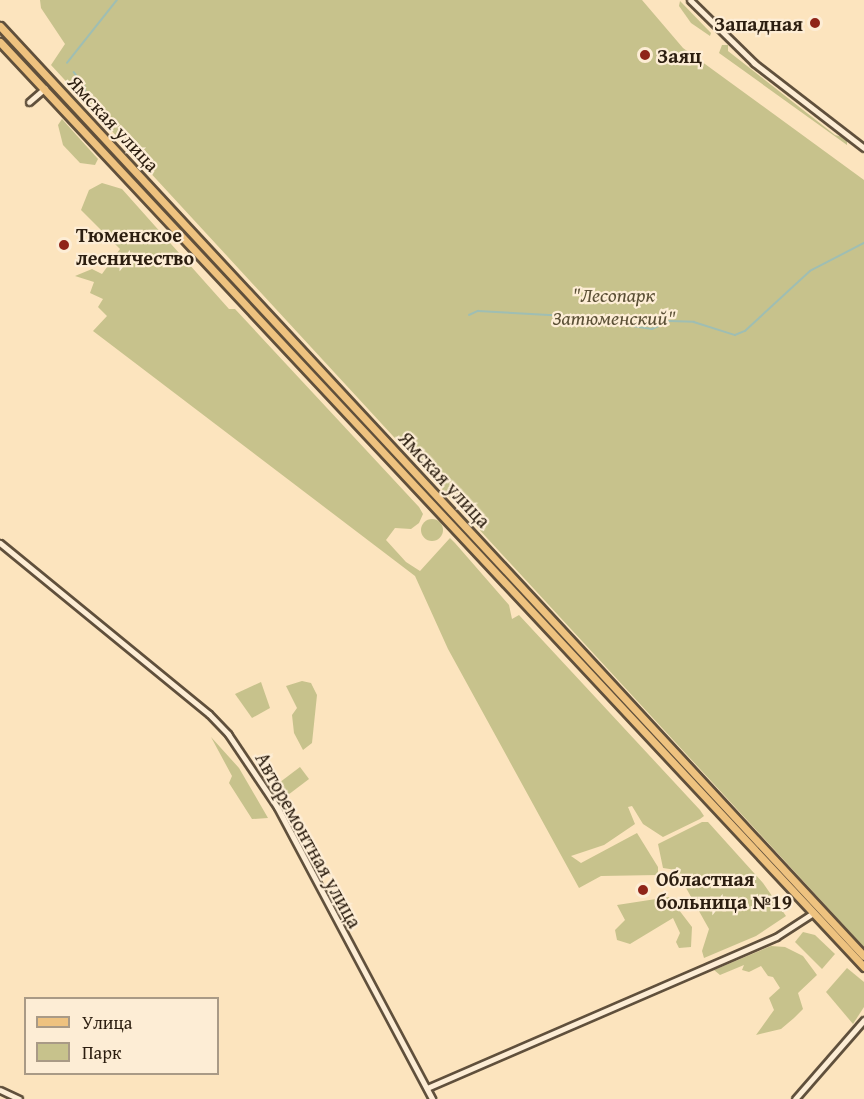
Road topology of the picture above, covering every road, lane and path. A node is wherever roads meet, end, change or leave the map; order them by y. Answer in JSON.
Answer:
{"nodes":[{"id":1,"x":690,"y":0,"type":"edge"},
{"id":2,"x":0,"y":26,"type":"edge"},
{"id":3,"x":0,"y":42,"type":"edge"},
{"id":4,"x":45,"y":88,"type":"junction"},
{"id":5,"x":29,"y":102,"type":"dead end"},
{"id":6,"x":864,"y":148,"type":"edge"},
{"id":7,"x":0,"y":543,"type":"edge"},
{"id":8,"x":603,"y":673,"type":"junction"},
{"id":9,"x":596,"y":680,"type":"junction"},
{"id":10,"x":813,"y":913,"type":"junction"},
{"id":11,"x":864,"y":956,"type":"edge"},
{"id":12,"x":864,"y":967,"type":"edge"},
{"id":13,"x":864,"y":1020,"type":"edge"},
{"id":14,"x":427,"y":1088,"type":"junction"},
{"id":15,"x":0,"y":1090,"type":"edge"},
{"id":16,"x":19,"y":1099,"type":"edge"},
{"id":17,"x":432,"y":1099,"type":"edge"},
{"id":18,"x":795,"y":1099,"type":"edge"}],
"edges":[{"from":1,"to":6,"type":"street"},
{"from":2,"to":8,"type":"main road","name":"Ямская улица"},
{"from":3,"to":4,"type":"main road","name":"Ямская улица"},
{"from":4,"to":5,"type":"street"},
{"from":4,"to":9,"type":"main road","name":"Ямская улица"},
{"from":7,"to":14,"type":"street","name":"Авторемонтная улица"},
{"from":8,"to":9,"type":"main road"},
{"from":8,"to":11,"type":"main road","name":"Ямская улица"},
{"from":9,"to":10,"type":"main road","name":"Ямская улица"},
{"from":10,"to":12,"type":"main road","name":"Ямская улица"},
{"from":10,"to":14,"type":"street"},
{"from":13,"to":18,"type":"street"},
{"from":14,"to":17,"type":"street","name":"Авторемонтная улица"},
{"from":15,"to":16,"type":"street"}]}
